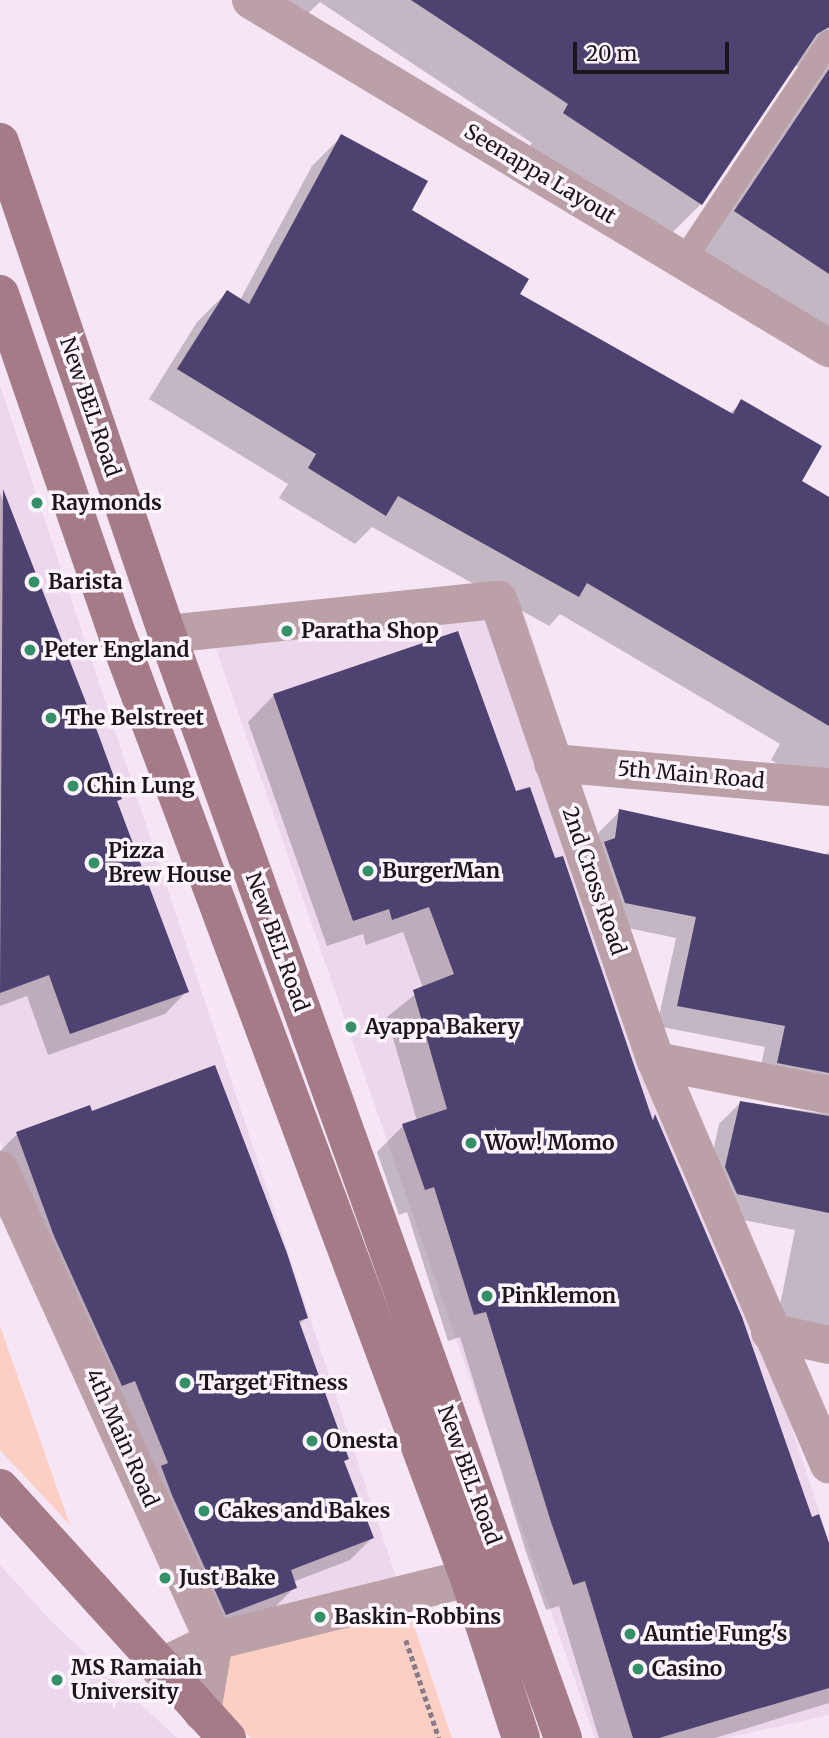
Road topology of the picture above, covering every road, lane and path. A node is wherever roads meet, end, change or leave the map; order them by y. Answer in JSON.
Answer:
{"nodes":[{"id":1,"x":251,"y":0,"type":"edge"},
{"id":2,"x":829,"y":42,"type":"edge"},
{"id":3,"x":0,"y":142,"type":"edge"},
{"id":4,"x":683,"y":261,"type":"junction"},
{"id":5,"x":0,"y":294,"type":"edge"},
{"id":6,"x":829,"y":348,"type":"edge"},
{"id":7,"x":167,"y":634,"type":"junction"},
{"id":8,"x":553,"y":763,"type":"junction"},
{"id":9,"x":829,"y":787,"type":"edge"},
{"id":10,"x":656,"y":1062,"type":"junction"},
{"id":11,"x":829,"y":1095,"type":"edge"},
{"id":12,"x":0,"y":1170,"type":"edge"},
{"id":13,"x":770,"y":1332,"type":"junction"},
{"id":14,"x":829,"y":1345,"type":"edge"},
{"id":15,"x":829,"y":1465,"type":"edge"},
{"id":16,"x":0,"y":1488,"type":"edge"},
{"id":17,"x":469,"y":1578,"type":"junction"},
{"id":18,"x":403,"y":1629,"type":"dead end"},
{"id":19,"x":214,"y":1641,"type":"junction"},
{"id":20,"x":159,"y":1668,"type":"junction"},
{"id":21,"x":215,"y":1725,"type":"edge"},
{"id":22,"x":439,"y":1738,"type":"edge"},
{"id":23,"x":521,"y":1738,"type":"edge"},
{"id":24,"x":563,"y":1738,"type":"edge"}],
"edges":[{"from":1,"to":4,"type":"street","name":"Seenappa Layout"},
{"from":2,"to":4,"type":"lane"},
{"from":3,"to":7,"type":"main road","name":"New BEL Road"},
{"from":4,"to":6,"type":"street","name":"Seenappa Layout"},
{"from":5,"to":17,"type":"main road","name":"New BEL Road"},
{"from":7,"to":8,"type":"street","name":"2nd Cross Road"},
{"from":7,"to":24,"type":"main road","name":"New BEL Road"},
{"from":8,"to":9,"type":"street","name":"5th Main Road"},
{"from":8,"to":10,"type":"street","name":"2nd Cross Road"},
{"from":10,"to":11,"type":"street"},
{"from":10,"to":13,"type":"street","name":"2nd Cross Road"},
{"from":12,"to":19,"type":"street","name":"4th Main Road"},
{"from":13,"to":14,"type":"street"},
{"from":13,"to":15,"type":"street","name":"2nd Cross Road"},
{"from":16,"to":20,"type":"main road"},
{"from":17,"to":19,"type":"street"},
{"from":17,"to":23,"type":"main road","name":"New BEL Road"},
{"from":18,"to":22,"type":"path"},
{"from":19,"to":20,"type":"street"},
{"from":19,"to":21,"type":"street"},
{"from":20,"to":21,"type":"main road"}]}
